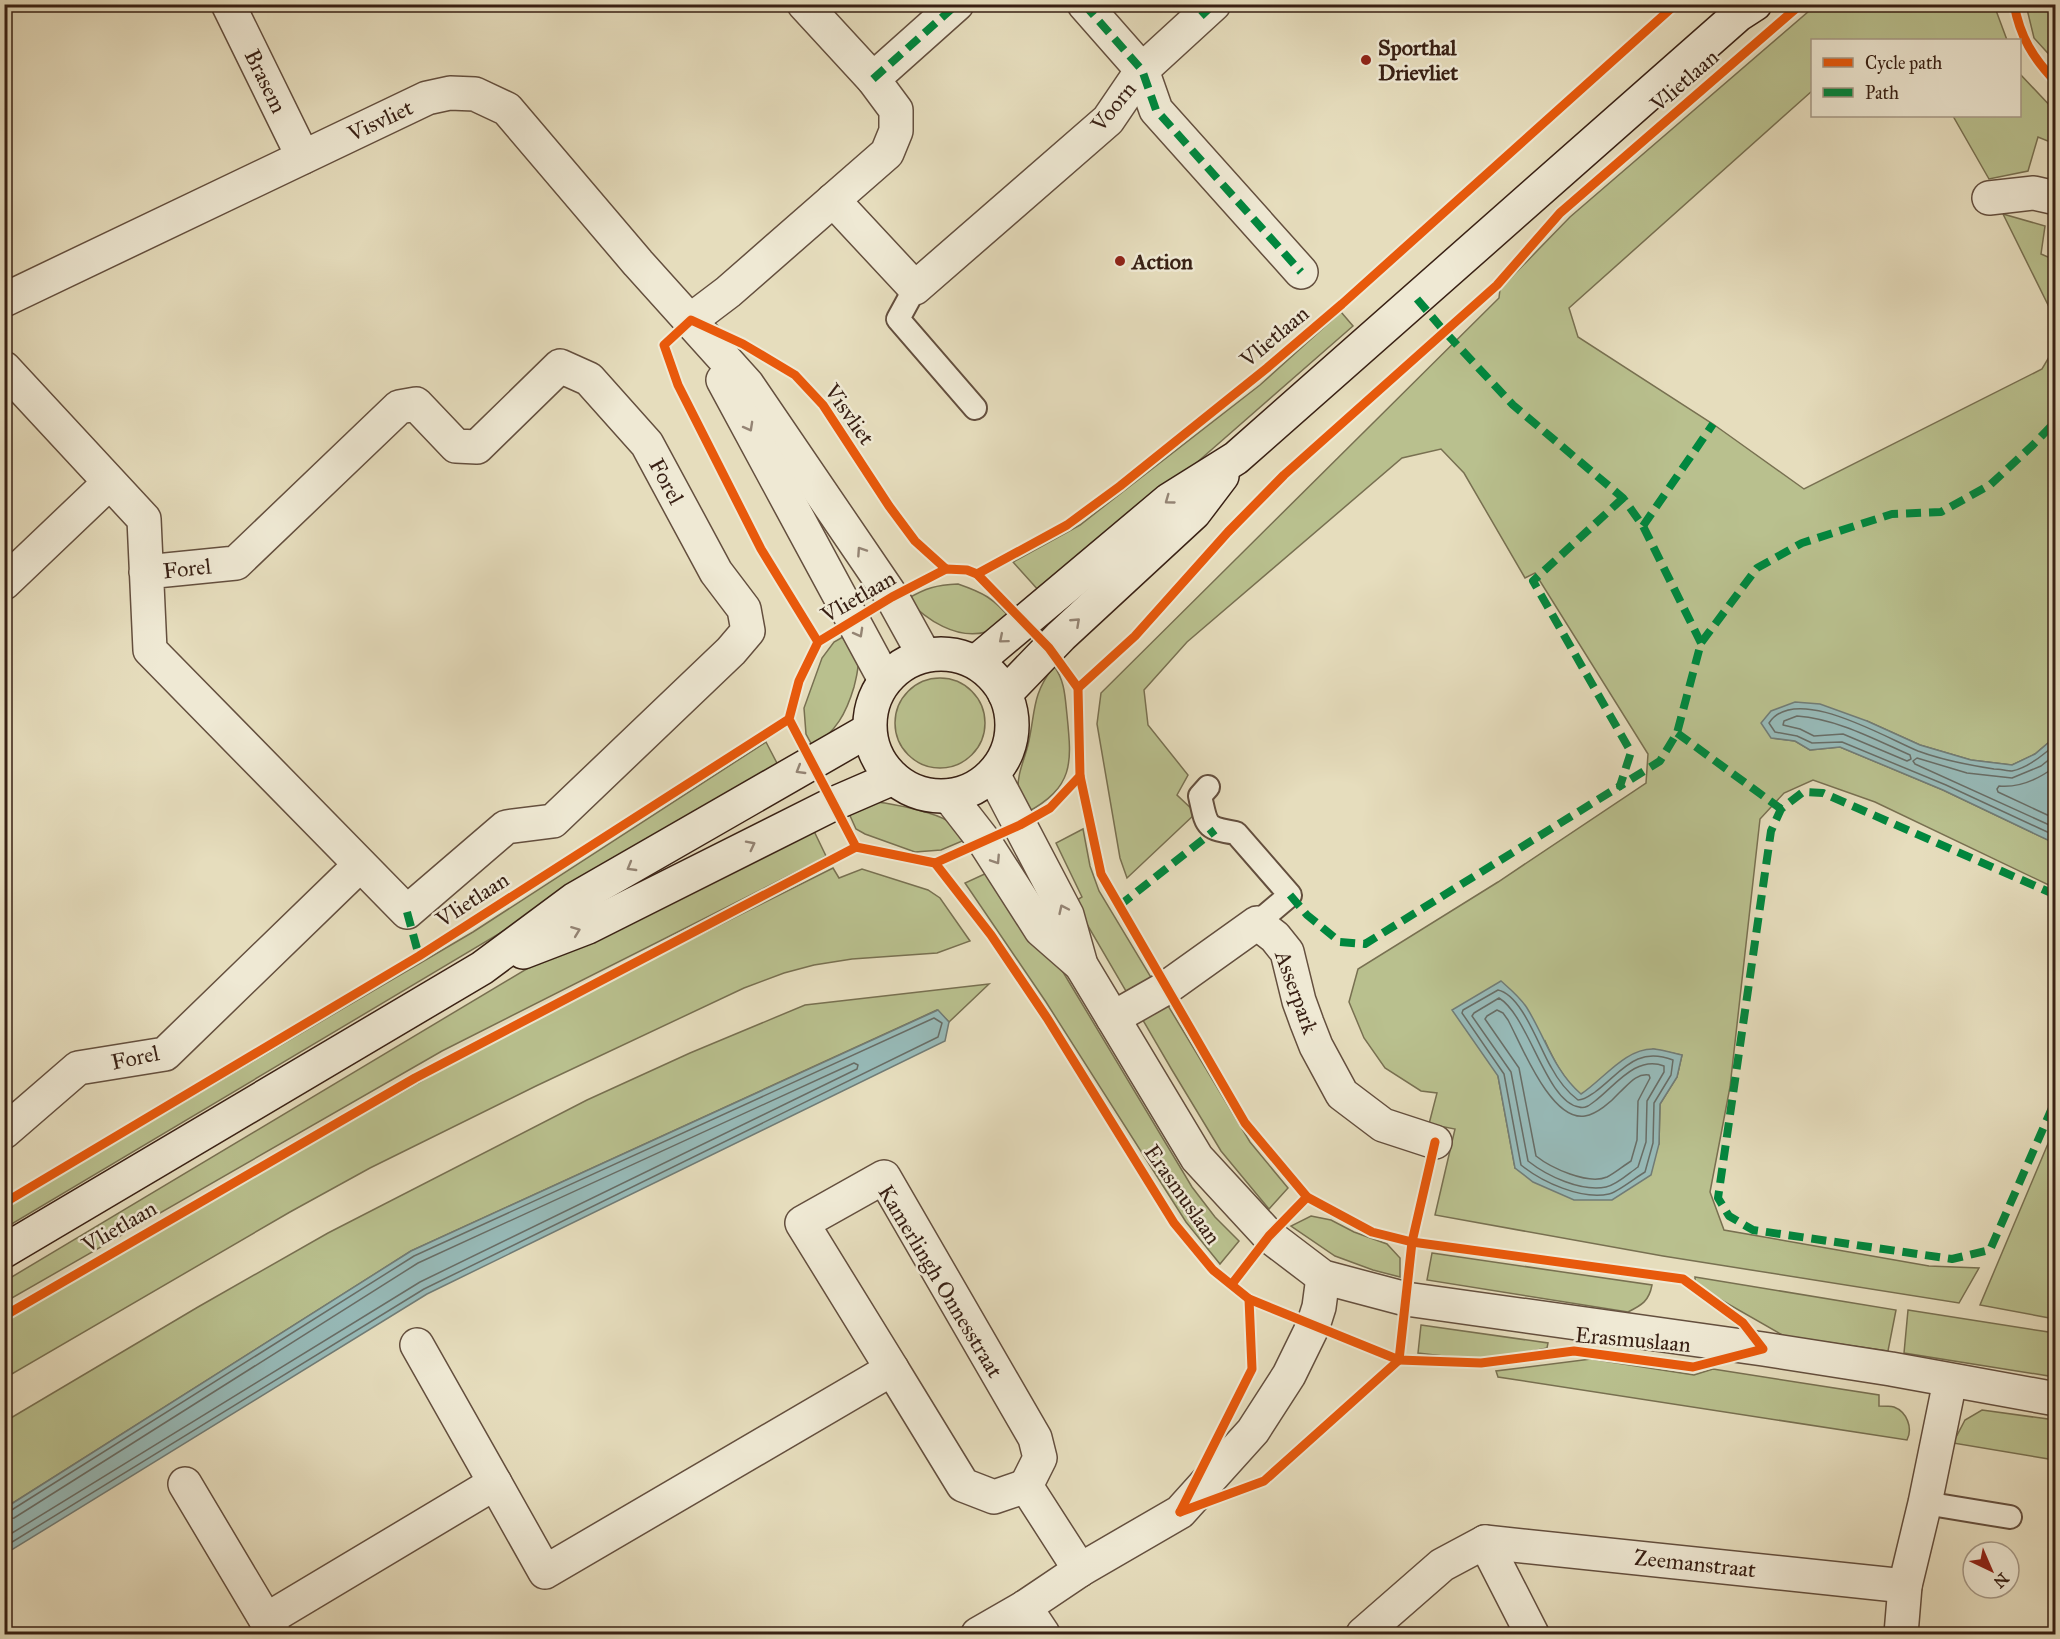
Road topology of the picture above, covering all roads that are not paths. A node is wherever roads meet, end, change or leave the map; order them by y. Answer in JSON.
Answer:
{"nodes":[{"id":1,"x":228,"y":4,"type":"edge"},
{"id":2,"x":804,"y":4,"type":"edge"},
{"id":3,"x":957,"y":4,"type":"edge"},
{"id":4,"x":1084,"y":4,"type":"edge"},
{"id":5,"x":1746,"y":8,"type":"edge"},
{"id":6,"x":1208,"y":10,"type":"edge"},
{"id":7,"x":1142,"y":70,"type":"junction"},
{"id":8,"x":873,"y":79,"type":"junction"},
{"id":9,"x":303,"y":157,"type":"junction"},
{"id":10,"x":1989,"y":198,"type":"dead end"},
{"id":11,"x":2055,"y":198,"type":"edge"},
{"id":12,"x":833,"y":200,"type":"junction"},
{"id":13,"x":1301,"y":272,"type":"dead end"},
{"id":14,"x":915,"y":288,"type":"junction"},
{"id":15,"x":4,"y":300,"type":"edge"},
{"id":16,"x":691,"y":320,"type":"junction"},
{"id":17,"x":4,"y":368,"type":"edge"},
{"id":18,"x":975,"y":408,"type":"dead end"},
{"id":19,"x":1236,"y":458,"type":"junction"},
{"id":20,"x":109,"y":483,"type":"junction"},
{"id":21,"x":146,"y":572,"type":"junction"},
{"id":22,"x":4,"y":583,"type":"edge"},
{"id":23,"x":924,"y":656,"type":"junction"},
{"id":24,"x":976,"y":662,"type":"junction"},
{"id":25,"x":885,"y":680,"type":"junction"},
{"id":26,"x":1005,"y":694,"type":"junction"},
{"id":27,"x":869,"y":730,"type":"junction"},
{"id":28,"x":993,"y":774,"type":"junction"},
{"id":29,"x":893,"y":778,"type":"junction"},
{"id":30,"x":1208,"y":787,"type":"dead end"},
{"id":31,"x":949,"y":796,"type":"junction"},
{"id":32,"x":360,"y":865,"type":"junction"},
{"id":33,"x":1257,"y":924,"type":"junction"},
{"id":34,"x":1081,"y":965,"type":"junction"},
{"id":35,"x":482,"y":968,"type":"junction"},
{"id":36,"x":1113,"y":1018,"type":"junction"},
{"id":37,"x":4,"y":1132,"type":"edge"},
{"id":38,"x":1435,"y":1142,"type":"dead end"},
{"id":39,"x":4,"y":1251,"type":"edge"},
{"id":40,"x":1323,"y":1277,"type":"junction"},
{"id":41,"x":417,"y":1345,"type":"dead end"},
{"id":42,"x":892,"y":1369,"type":"junction"},
{"id":43,"x":1950,"y":1381,"type":"junction"},
{"id":44,"x":2055,"y":1399,"type":"edge"},
{"id":45,"x":495,"y":1483,"type":"junction"},
{"id":46,"x":185,"y":1484,"type":"dead end"},
{"id":47,"x":1026,"y":1486,"type":"junction"},
{"id":48,"x":1925,"y":1503,"type":"junction"},
{"id":49,"x":2010,"y":1517,"type":"dead end"},
{"id":50,"x":1485,"y":1542,"type":"junction"},
{"id":51,"x":1080,"y":1570,"type":"junction"},
{"id":52,"x":1905,"y":1586,"type":"junction"},
{"id":53,"x":1025,"y":1607,"type":"junction"},
{"id":54,"x":270,"y":1627,"type":"edge"},
{"id":55,"x":978,"y":1635,"type":"edge"},
{"id":56,"x":1043,"y":1635,"type":"edge"},
{"id":57,"x":1363,"y":1635,"type":"edge"},
{"id":58,"x":1532,"y":1635,"type":"edge"},
{"id":59,"x":1901,"y":1635,"type":"edge"}],
"edges":[{"from":1,"to":9,"type":"street","name":"Brasem"},
{"from":2,"to":8,"type":"street"},
{"from":3,"to":8,"type":"street"},
{"from":4,"to":7,"type":"street"},
{"from":5,"to":19,"type":"street","name":"Vlietlaan"},
{"from":6,"to":7,"type":"street"},
{"from":7,"to":13,"type":"street","name":"Voorn"},
{"from":7,"to":14,"type":"street","name":"Voorn"},
{"from":8,"to":12,"type":"street"},
{"from":9,"to":15,"type":"street","name":"Visvliet"},
{"from":9,"to":16,"type":"street","name":"Visvliet"},
{"from":10,"to":11,"type":"street"},
{"from":12,"to":14,"type":"street"},
{"from":12,"to":16,"type":"street"},
{"from":14,"to":18,"type":"lane","name":"Voorn"},
{"from":23,"to":16,"type":"street","name":"Visvliet","one_way":true},
{"from":16,"to":25,"type":"street","name":"Visvliet","one_way":true},
{"from":17,"to":20,"type":"street","name":"Forel"},
{"from":19,"to":24,"type":"street","name":"Vlietlaan","one_way":true},
{"from":26,"to":19,"type":"street","name":"Vlietlaan","one_way":true},
{"from":20,"to":21,"type":"street","name":"Forel"},
{"from":20,"to":22,"type":"street"},
{"from":21,"to":32,"type":"street","name":"Forel"},
{"from":21,"to":32,"type":"street","name":"Forel"},
{"from":23,"to":24,"type":"street"},
{"from":23,"to":25,"type":"street"},
{"from":24,"to":26,"type":"street"},
{"from":25,"to":27,"type":"street"},
{"from":26,"to":28,"type":"street"},
{"from":27,"to":29,"type":"street"},
{"from":27,"to":35,"type":"street","name":"Vlietlaan","one_way":true},
{"from":28,"to":31,"type":"street"},
{"from":34,"to":28,"type":"street","name":"Erasmuslaan","one_way":true},
{"from":29,"to":31,"type":"street"},
{"from":35,"to":29,"type":"street","name":"Vlietlaan","one_way":true},
{"from":30,"to":33,"type":"lane"},
{"from":31,"to":34,"type":"street","name":"Erasmuslaan","one_way":true},
{"from":32,"to":37,"type":"street","name":"Forel"},
{"from":33,"to":36,"type":"street"},
{"from":33,"to":38,"type":"street","name":"Asserpark"},
{"from":34,"to":36,"type":"street","name":"Erasmuslaan"},
{"from":35,"to":39,"type":"street","name":"Vlietlaan"},
{"from":36,"to":40,"type":"street","name":"Erasmuslaan"},
{"from":40,"to":43,"type":"street","name":"Erasmuslaan"},
{"from":40,"to":51,"type":"street"},
{"from":41,"to":45,"type":"street"},
{"from":42,"to":45,"type":"street"},
{"from":42,"to":47,"type":"street","name":"Kamerlingh Onnesstraat"},
{"from":42,"to":47,"type":"street","name":"Kamerlingh Onnesstraat"},
{"from":43,"to":44,"type":"street","name":"Erasmuslaan"},
{"from":43,"to":48,"type":"street"},
{"from":45,"to":54,"type":"street"},
{"from":46,"to":54,"type":"street"},
{"from":47,"to":51,"type":"street"},
{"from":48,"to":49,"type":"lane"},
{"from":48,"to":52,"type":"street"},
{"from":50,"to":52,"type":"street","name":"Zeemanstraat"},
{"from":50,"to":57,"type":"street"},
{"from":50,"to":58,"type":"street"},
{"from":51,"to":53,"type":"street"},
{"from":52,"to":59,"type":"street"},
{"from":53,"to":55,"type":"street"},
{"from":53,"to":56,"type":"street"}]}
